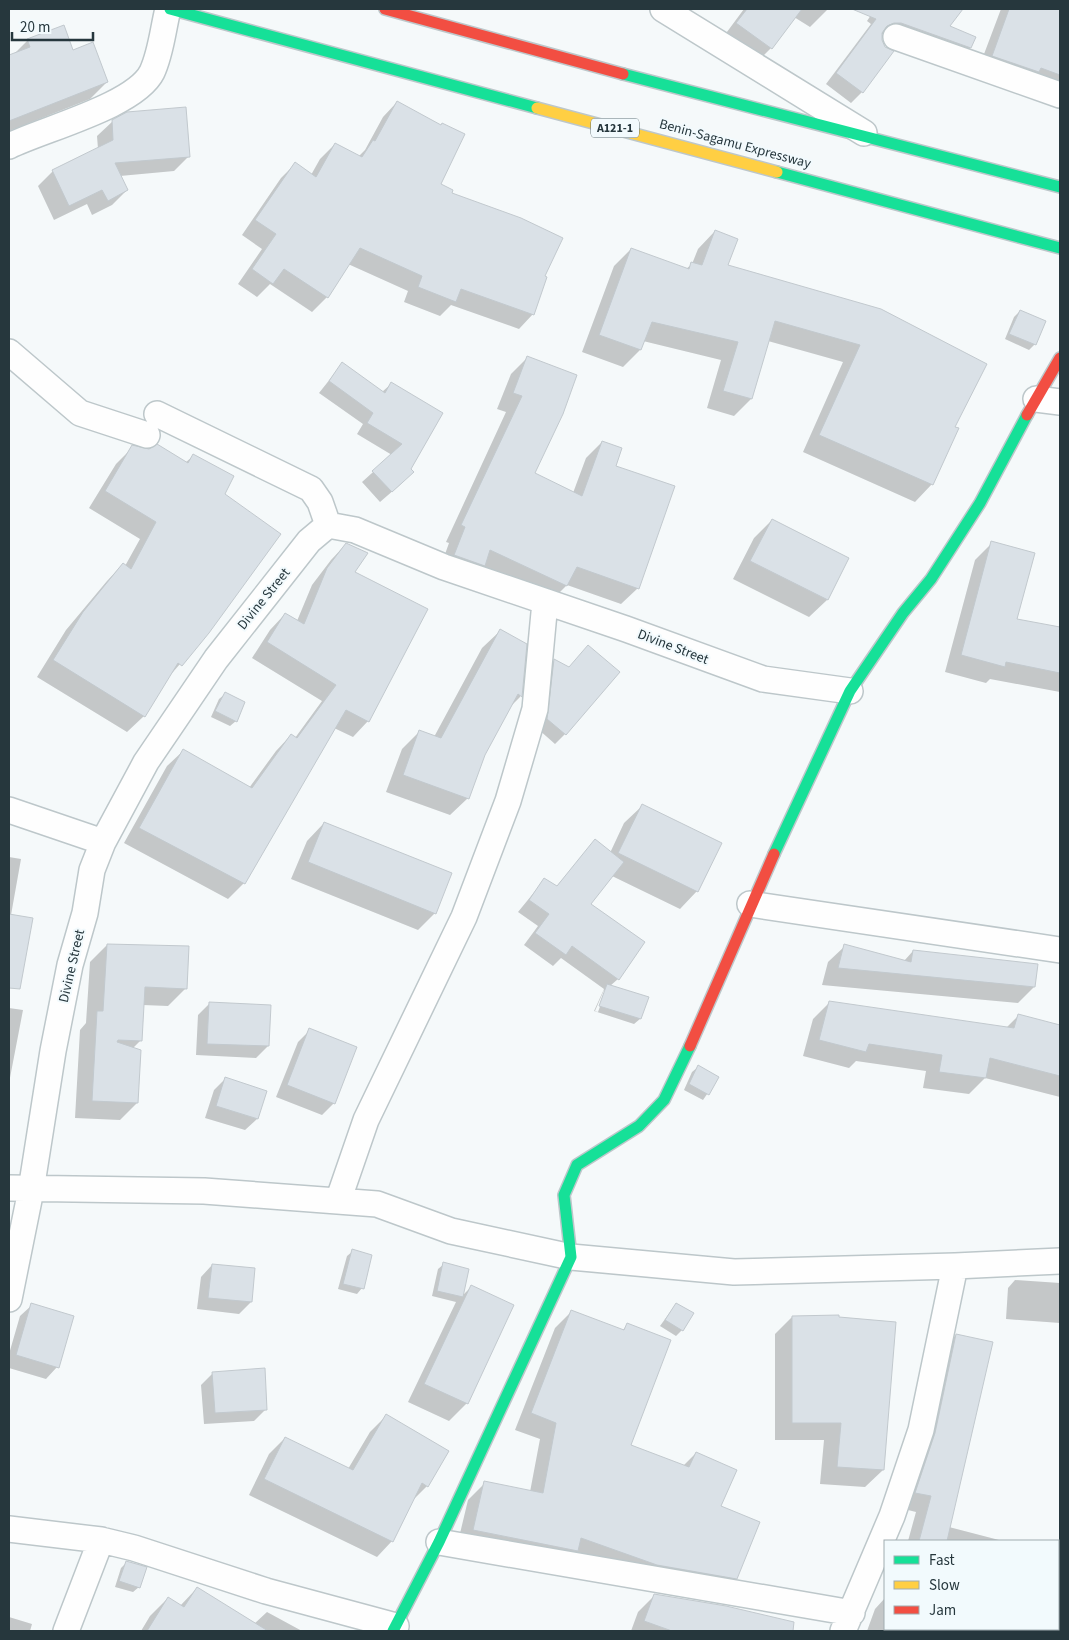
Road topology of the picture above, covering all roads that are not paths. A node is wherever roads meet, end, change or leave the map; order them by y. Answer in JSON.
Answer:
{"nodes":[{"id":1,"x":169,"y":9,"type":"edge"},
{"id":2,"x":663,"y":9,"type":"edge"},
{"id":3,"x":393,"y":10,"type":"edge"},
{"id":4,"x":896,"y":37,"type":"dead end"},
{"id":5,"x":1060,"y":95,"type":"edge"},
{"id":6,"x":870,"y":136,"type":"junction"},
{"id":7,"x":9,"y":146,"type":"edge"},
{"id":8,"x":1060,"y":187,"type":"edge"},
{"id":9,"x":1060,"y":248,"type":"edge"},
{"id":10,"x":9,"y":352,"type":"edge"},
{"id":11,"x":1060,"y":358,"type":"edge"},
{"id":12,"x":1048,"y":401,"type":"edge"},
{"id":13,"x":328,"y":525,"type":"junction"},
{"id":14,"x":545,"y":602,"type":"junction"},
{"id":15,"x":850,"y":692,"type":"junction"},
{"id":16,"x":9,"y":810,"type":"edge"},
{"id":17,"x":104,"y":842,"type":"junction"},
{"id":18,"x":750,"y":904,"type":"junction"},
{"id":19,"x":1060,"y":950,"type":"edge"},
{"id":20,"x":20,"y":1189,"type":"edge"},
{"id":21,"x":338,"y":1201,"type":"junction"},
{"id":22,"x":571,"y":1257,"type":"junction"},
{"id":23,"x":1060,"y":1261,"type":"edge"},
{"id":24,"x":955,"y":1266,"type":"junction"},
{"id":25,"x":9,"y":1299,"type":"edge"},
{"id":26,"x":9,"y":1530,"type":"edge"},
{"id":27,"x":101,"y":1540,"type":"junction"},
{"id":28,"x":439,"y":1542,"type":"junction"},
{"id":29,"x":848,"y":1622,"type":"edge"},
{"id":30,"x":394,"y":1629,"type":"edge"},
{"id":31,"x":66,"y":1631,"type":"edge"}],
"edges":[{"from":1,"to":7,"type":"street"},
{"from":1,"to":9,"type":"main road","name":"Benin-Sagamu Expressway","number":"A121-1"},
{"from":2,"to":6,"type":"street"},
{"from":3,"to":6,"type":"main road"},
{"from":4,"to":5,"type":"street"},
{"from":6,"to":8,"type":"main road"},
{"from":10,"to":13,"type":"street"},
{"from":11,"to":12,"type":"main road"},
{"from":12,"to":15,"type":"main road"},
{"from":13,"to":14,"type":"street","name":"Divine Street"},
{"from":13,"to":17,"type":"street","name":"Divine Street"},
{"from":14,"to":15,"type":"street","name":"Divine Street"},
{"from":14,"to":21,"type":"street"},
{"from":15,"to":18,"type":"main road"},
{"from":16,"to":17,"type":"street"},
{"from":17,"to":20,"type":"street","name":"Divine Street"},
{"from":18,"to":19,"type":"street"},
{"from":18,"to":22,"type":"main road"},
{"from":20,"to":21,"type":"street"},
{"from":20,"to":25,"type":"street","name":"Divine Street"},
{"from":21,"to":22,"type":"street"},
{"from":22,"to":24,"type":"street"},
{"from":22,"to":28,"type":"main road"},
{"from":23,"to":24,"type":"street"},
{"from":24,"to":29,"type":"street"},
{"from":26,"to":27,"type":"street"},
{"from":27,"to":30,"type":"street"},
{"from":27,"to":31,"type":"street"},
{"from":28,"to":29,"type":"street"},
{"from":28,"to":30,"type":"main road"}]}
